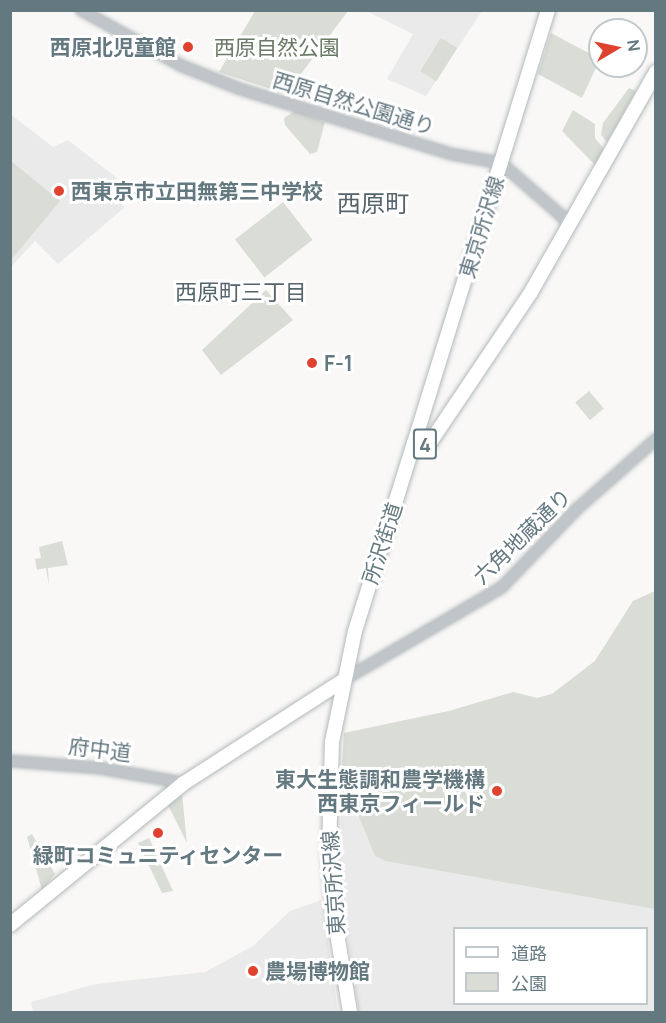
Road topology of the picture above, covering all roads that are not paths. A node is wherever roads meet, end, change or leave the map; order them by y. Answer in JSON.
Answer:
{"nodes":[{"id":1,"x":81,"y":10,"type":"edge"},
{"id":2,"x":548,"y":10,"type":"edge"},
{"id":3,"x":656,"y":72,"type":"edge"},
{"id":4,"x":501,"y":164,"type":"junction"},
{"id":5,"x":568,"y":230,"type":"junction"},
{"id":6,"x":656,"y":439,"type":"edge"},
{"id":7,"x":414,"y":443,"type":"junction"},
{"id":8,"x":342,"y":681,"type":"junction"},
{"id":9,"x":10,"y":761,"type":"edge"},
{"id":10,"x":184,"y":783,"type":"junction"},
{"id":11,"x":10,"y":925,"type":"edge"},
{"id":12,"x":350,"y":1012,"type":"edge"}],
"edges":[{"from":1,"to":4,"type":"street","name":"西原自然公園通り"},
{"from":2,"to":4,"type":"main road","name":"東京所沢線","number":"4"},
{"from":3,"to":5,"type":"main road","number":"4"},
{"from":4,"to":5,"type":"street","name":"西原自然公園通り"},
{"from":4,"to":7,"type":"main road","name":"東京所沢線","number":"4"},
{"from":5,"to":7,"type":"main road","number":"4"},
{"from":6,"to":8,"type":"street","name":"六角地蔵通り"},
{"from":7,"to":8,"type":"main road","name":"所沢街道","number":"4"},
{"from":8,"to":10,"type":"main road"},
{"from":8,"to":12,"type":"main road","name":"東京所沢線","number":"4"},
{"from":9,"to":10,"type":"street","name":"府中道"},
{"from":10,"to":11,"type":"main road"}]}
